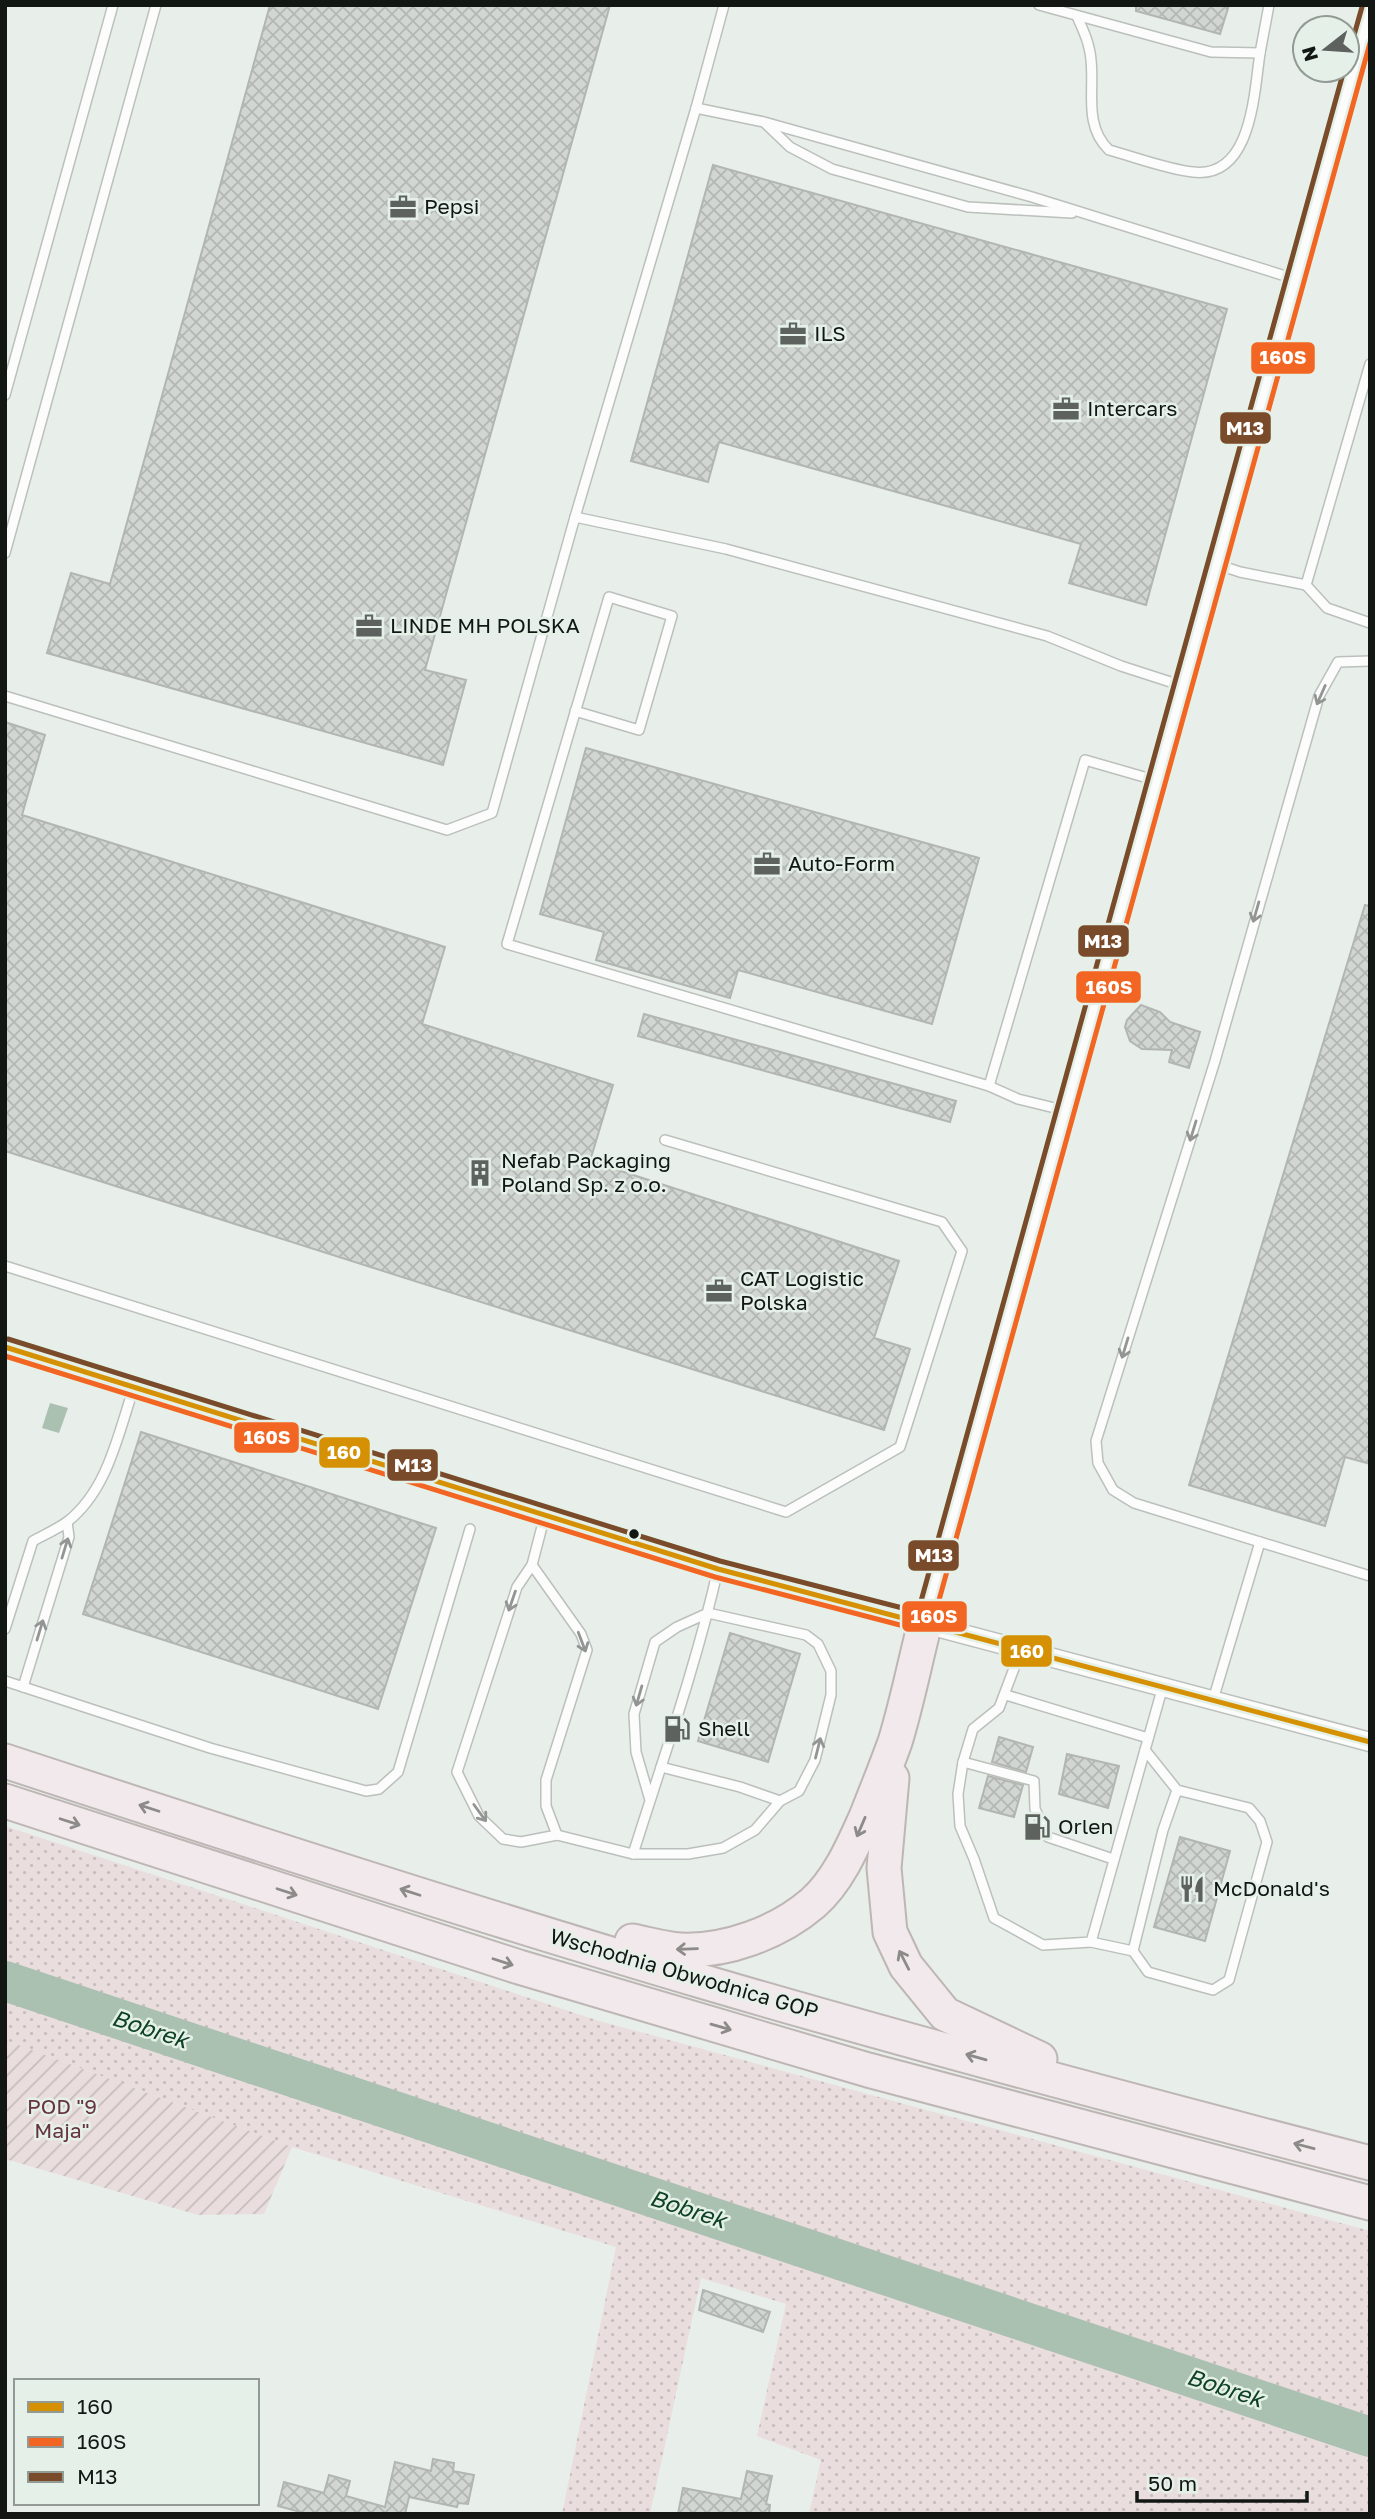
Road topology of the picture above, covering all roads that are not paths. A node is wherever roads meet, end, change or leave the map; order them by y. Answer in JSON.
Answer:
{"nodes":[{"id":1,"x":113,"y":5,"type":"edge"},
{"id":2,"x":156,"y":5,"type":"edge"},
{"id":3,"x":724,"y":5,"type":"edge"},
{"id":4,"x":1039,"y":5,"type":"edge"},
{"id":5,"x":1269,"y":5,"type":"edge"},
{"id":6,"x":1370,"y":9,"type":"edge"},
{"id":7,"x":1077,"y":16,"type":"junction"},
{"id":8,"x":1260,"y":53,"type":"junction"},
{"id":9,"x":696,"y":108,"type":"junction"},
{"id":10,"x":764,"y":122,"type":"junction"},
{"id":11,"x":1084,"y":214,"type":"junction"},
{"id":12,"x":1295,"y":279,"type":"junction"},
{"id":13,"x":1370,"y":364,"type":"edge"},
{"id":14,"x":5,"y":395,"type":"edge"},
{"id":15,"x":575,"y":517,"type":"junction"},
{"id":16,"x":5,"y":553,"type":"edge"},
{"id":17,"x":1216,"y":564,"type":"junction"},
{"id":18,"x":1306,"y":585,"type":"junction"},
{"id":19,"x":1370,"y":623,"type":"edge"},
{"id":20,"x":1370,"y":661,"type":"edge"},
{"id":21,"x":1183,"y":686,"type":"junction"},
{"id":22,"x":5,"y":696,"type":"edge"},
{"id":23,"x":575,"y":711,"type":"junction"},
{"id":24,"x":1158,"y":781,"type":"junction"},
{"id":25,"x":989,"y":1086,"type":"junction"},
{"id":26,"x":1067,"y":1111,"type":"junction"},
{"id":27,"x":665,"y":1140,"type":"dead end"},
{"id":28,"x":5,"y":1266,"type":"edge"},
{"id":29,"x":5,"y":1347,"type":"edge"},
{"id":30,"x":134,"y":1387,"type":"junction"},
{"id":31,"x":545,"y":1515,"type":"junction"},
{"id":32,"x":67,"y":1522,"type":"junction"},
{"id":33,"x":470,"y":1529,"type":"dead end"},
{"id":34,"x":1260,"y":1542,"type":"junction"},
{"id":35,"x":532,"y":1565,"type":"junction"},
{"id":36,"x":718,"y":1569,"type":"junction"},
{"id":37,"x":1370,"y":1576,"type":"edge"},
{"id":38,"x":708,"y":1613,"type":"junction"},
{"id":39,"x":925,"y":1623,"type":"junction"},
{"id":40,"x":5,"y":1629,"type":"edge"},
{"id":41,"x":1021,"y":1650,"type":"junction"},
{"id":42,"x":5,"y":1681,"type":"edge"},
{"id":43,"x":1163,"y":1686,"type":"junction"},
{"id":44,"x":23,"y":1687,"type":"junction"},
{"id":45,"x":1006,"y":1695,"type":"junction"},
{"id":46,"x":1213,"y":1700,"type":"junction"},
{"id":47,"x":1148,"y":1738,"type":"junction"},
{"id":48,"x":895,"y":1741,"type":"junction"},
{"id":49,"x":1370,"y":1742,"type":"edge"},
{"id":50,"x":1145,"y":1749,"type":"junction"},
{"id":51,"x":5,"y":1761,"type":"edge"},
{"id":52,"x":963,"y":1762,"type":"junction"},
{"id":53,"x":661,"y":1767,"type":"junction"},
{"id":54,"x":1177,"y":1790,"type":"junction"},
{"id":55,"x":650,"y":1800,"type":"junction"},
{"id":56,"x":5,"y":1801,"type":"edge"},
{"id":57,"x":780,"y":1801,"type":"junction"},
{"id":58,"x":557,"y":1835,"type":"junction"},
{"id":59,"x":633,"y":1854,"type":"junction"},
{"id":60,"x":1113,"y":1859,"type":"junction"},
{"id":61,"x":475,"y":1912,"type":"junction"},
{"id":62,"x":1091,"y":1942,"type":"junction"},
{"id":63,"x":1133,"y":1951,"type":"junction"},
{"id":64,"x":1136,"y":2102,"type":"junction"},
{"id":65,"x":1370,"y":2164,"type":"edge"},
{"id":66,"x":1370,"y":2203,"type":"edge"}],
"edges":[{"from":1,"to":14,"type":"lane"},
{"from":2,"to":16,"type":"lane"},
{"from":3,"to":9,"type":"lane"},
{"from":4,"to":7,"type":"lane"},
{"from":5,"to":8,"type":"lane"},
{"from":6,"to":12,"type":"street"},
{"from":7,"to":8,"type":"lane"},
{"from":7,"to":8,"type":"lane"},
{"from":9,"to":10,"type":"lane"},
{"from":9,"to":15,"type":"lane"},
{"from":10,"to":11,"type":"lane"},
{"from":10,"to":11,"type":"lane"},
{"from":11,"to":12,"type":"lane"},
{"from":12,"to":17,"type":"street"},
{"from":13,"to":18,"type":"lane"},
{"from":15,"to":21,"type":"lane"},
{"from":15,"to":22,"type":"lane"},
{"from":17,"to":18,"type":"lane"},
{"from":17,"to":21,"type":"street"},
{"from":18,"to":19,"type":"lane"},
{"from":20,"to":34,"type":"lane","one_way":true},
{"from":21,"to":24,"type":"street"},
{"from":23,"to":23,"type":"lane"},
{"from":23,"to":25,"type":"lane"},
{"from":24,"to":25,"type":"lane"},
{"from":24,"to":26,"type":"street"},
{"from":25,"to":26,"type":"lane"},
{"from":26,"to":39,"type":"street"},
{"from":27,"to":28,"type":"lane"},
{"from":29,"to":30,"type":"street"},
{"from":30,"to":31,"type":"street"},
{"from":30,"to":32,"type":"lane"},
{"from":31,"to":35,"type":"lane"},
{"from":31,"to":36,"type":"street"},
{"from":32,"to":40,"type":"lane"},
{"from":44,"to":32,"type":"lane","one_way":true},
{"from":33,"to":44,"type":"lane"},
{"from":34,"to":37,"type":"lane"},
{"from":34,"to":46,"type":"lane"},
{"from":35,"to":58,"type":"lane","one_way":true},
{"from":35,"to":58,"type":"lane","one_way":true},
{"from":36,"to":38,"type":"lane"},
{"from":36,"to":39,"type":"street"},
{"from":38,"to":53,"type":"lane"},
{"from":38,"to":55,"type":"lane","one_way":true},
{"from":57,"to":38,"type":"lane","one_way":true},
{"from":39,"to":41,"type":"street"},
{"from":39,"to":48,"type":"highway"},
{"from":41,"to":43,"type":"street"},
{"from":41,"to":45,"type":"lane"},
{"from":42,"to":44,"type":"lane"},
{"from":43,"to":46,"type":"street"},
{"from":43,"to":47,"type":"lane"},
{"from":45,"to":47,"type":"lane"},
{"from":45,"to":52,"type":"lane"},
{"from":46,"to":49,"type":"street"},
{"from":47,"to":50,"type":"lane"},
{"from":48,"to":61,"type":"highway","one_way":true},
{"from":64,"to":48,"type":"highway","one_way":true},
{"from":50,"to":54,"type":"lane"},
{"from":50,"to":60,"type":"lane"},
{"from":61,"to":51,"type":"highway","name":"Wschodnia Obwodnica GOP","one_way":true},
{"from":52,"to":60,"type":"lane"},
{"from":52,"to":62,"type":"lane"},
{"from":53,"to":55,"type":"lane"},
{"from":53,"to":57,"type":"lane"},
{"from":54,"to":63,"type":"lane"},
{"from":54,"to":63,"type":"lane"},
{"from":55,"to":59,"type":"lane"},
{"from":56,"to":66,"type":"highway","name":"Wschodnia Obwodnica GOP","one_way":true},
{"from":57,"to":59,"type":"lane"},
{"from":58,"to":59,"type":"lane"},
{"from":60,"to":62,"type":"lane"},
{"from":64,"to":61,"type":"highway","name":"Wschodnia Obwodnica GOP","one_way":true},
{"from":62,"to":63,"type":"lane"},
{"from":65,"to":64,"type":"highway","name":"Wschodnia Obwodnica GOP","one_way":true}]}
